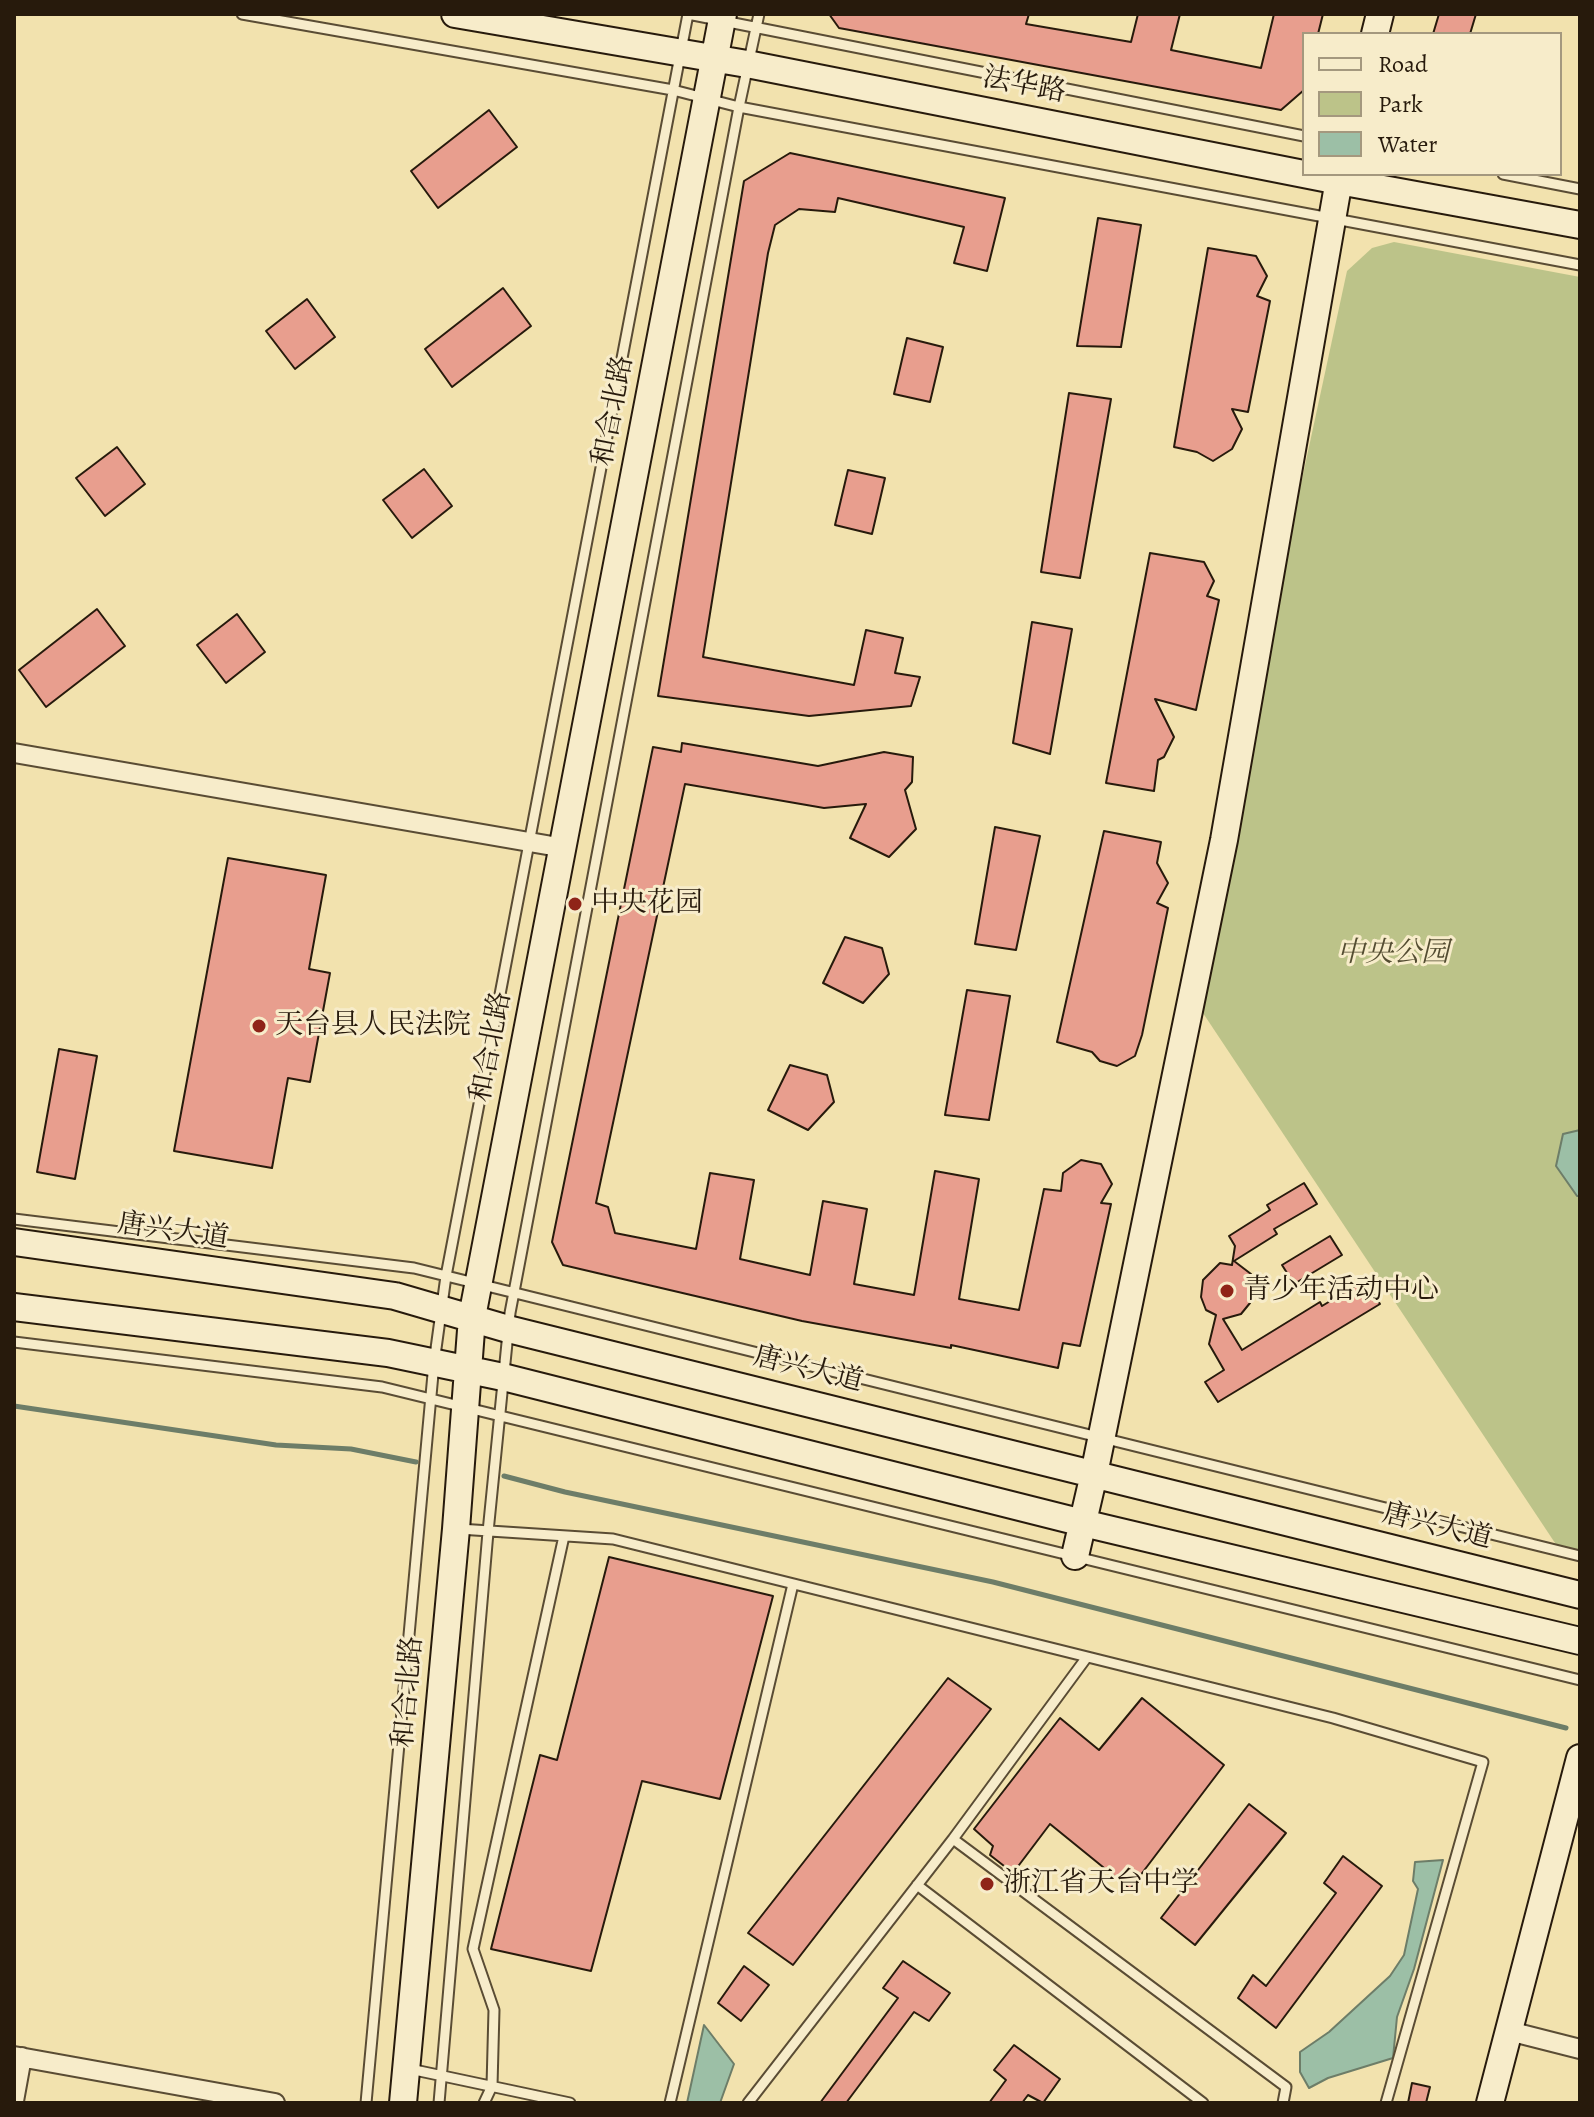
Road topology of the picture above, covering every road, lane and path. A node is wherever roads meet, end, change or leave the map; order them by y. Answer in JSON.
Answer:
{"nodes":[{"id":1,"x":242,"y":14,"type":"edge"},
{"id":2,"x":455,"y":14,"type":"edge"},
{"id":3,"x":759,"y":14,"type":"edge"},
{"id":4,"x":722,"y":17,"type":"edge"},
{"id":5,"x":756,"y":28,"type":"junction"},
{"id":6,"x":680,"y":53,"type":"junction"},
{"id":7,"x":714,"y":59,"type":"junction"},
{"id":8,"x":747,"y":64,"type":"junction"},
{"id":9,"x":673,"y":90,"type":"junction"},
{"id":10,"x":705,"y":98,"type":"junction"},
{"id":11,"x":739,"y":107,"type":"junction"},
{"id":12,"x":1302,"y":136,"type":"edge"},
{"id":13,"x":1302,"y":171,"type":"edge"},
{"id":14,"x":1513,"y":176,"type":"edge"},
{"id":15,"x":1340,"y":178,"type":"edge"},
{"id":16,"x":1580,"y":189,"type":"edge"},
{"id":17,"x":1332,"y":220,"type":"junction"},
{"id":18,"x":1580,"y":225,"type":"edge"},
{"id":19,"x":1580,"y":265,"type":"edge"},
{"id":20,"x":14,"y":753,"type":"edge"},
{"id":21,"x":529,"y":843,"type":"junction"},
{"id":22,"x":564,"y":848,"type":"junction"},
{"id":23,"x":14,"y":1219,"type":"edge"},
{"id":24,"x":14,"y":1242,"type":"edge"},
{"id":25,"x":446,"y":1276,"type":"junction"},
{"id":26,"x":478,"y":1283,"type":"junction"},
{"id":27,"x":514,"y":1292,"type":"junction"},
{"id":28,"x":14,"y":1307,"type":"edge"},
{"id":29,"x":441,"y":1309,"type":"junction"},
{"id":30,"x":472,"y":1317,"type":"junction"},
{"id":31,"x":508,"y":1329,"type":"junction"},
{"id":32,"x":14,"y":1342,"type":"edge"},
{"id":33,"x":434,"y":1363,"type":"junction"},
{"id":34,"x":466,"y":1369,"type":"junction"},
{"id":35,"x":503,"y":1377,"type":"junction"},
{"id":36,"x":431,"y":1399,"type":"junction"},
{"id":37,"x":465,"y":1407,"type":"junction"},
{"id":38,"x":499,"y":1415,"type":"junction"},
{"id":39,"x":1102,"y":1438,"type":"junction"},
{"id":40,"x":1094,"y":1474,"type":"junction"},
{"id":41,"x":1083,"y":1523,"type":"junction"},
{"id":42,"x":456,"y":1529,"type":"junction"},
{"id":43,"x":488,"y":1532,"type":"junction"},
{"id":44,"x":564,"y":1536,"type":"junction"},
{"id":45,"x":1075,"y":1556,"type":"junction"},
{"id":46,"x":1580,"y":1556,"type":"edge"},
{"id":47,"x":793,"y":1584,"type":"junction"},
{"id":48,"x":1580,"y":1595,"type":"edge"},
{"id":49,"x":1580,"y":1641,"type":"edge"},
{"id":50,"x":1087,"y":1657,"type":"junction"},
{"id":51,"x":1580,"y":1680,"type":"edge"},
{"id":52,"x":1580,"y":1758,"type":"edge"},
{"id":53,"x":953,"y":1839,"type":"junction"},
{"id":54,"x":917,"y":1885,"type":"junction"},
{"id":55,"x":1509,"y":2031,"type":"junction"},
{"id":56,"x":1580,"y":2049,"type":"edge"},
{"id":57,"x":18,"y":2057,"type":"edge"},
{"id":58,"x":406,"y":2068,"type":"junction"},
{"id":59,"x":442,"y":2076,"type":"junction"},
{"id":60,"x":492,"y":2086,"type":"junction"},
{"id":61,"x":14,"y":2101,"type":"edge"},
{"id":62,"x":275,"y":2103,"type":"edge"},
{"id":63,"x":366,"y":2103,"type":"edge"},
{"id":64,"x":403,"y":2103,"type":"edge"},
{"id":65,"x":439,"y":2103,"type":"edge"},
{"id":66,"x":484,"y":2103,"type":"edge"},
{"id":67,"x":570,"y":2103,"type":"edge"},
{"id":68,"x":670,"y":2103,"type":"edge"},
{"id":69,"x":748,"y":2103,"type":"edge"},
{"id":70,"x":1203,"y":2103,"type":"edge"},
{"id":71,"x":1283,"y":2103,"type":"edge"},
{"id":72,"x":1386,"y":2103,"type":"edge"},
{"id":73,"x":1490,"y":2103,"type":"edge"}],
"edges":[{"from":1,"to":9,"type":"lane"},
{"from":2,"to":6,"type":"main road","name":"法华路"},
{"from":3,"to":5,"type":"lane"},
{"from":4,"to":5,"type":"lane"},
{"from":4,"to":6,"type":"lane"},
{"from":4,"to":7,"type":"main road","name":"和合北路"},
{"from":5,"to":8,"type":"lane"},
{"from":5,"to":12,"type":"lane"},
{"from":6,"to":7,"type":"main road","name":"法华路"},
{"from":6,"to":9,"type":"lane"},
{"from":7,"to":8,"type":"main road","name":"法华路"},
{"from":7,"to":10,"type":"main road","name":"和合北路"},
{"from":8,"to":11,"type":"lane"},
{"from":8,"to":13,"type":"main road","name":"法华路"},
{"from":9,"to":10,"type":"lane"},
{"from":9,"to":21,"type":"lane"},
{"from":10,"to":11,"type":"lane"},
{"from":10,"to":22,"type":"main road","name":"和合北路"},
{"from":11,"to":17,"type":"lane"},
{"from":11,"to":27,"type":"lane"},
{"from":14,"to":16,"type":"lane"},
{"from":15,"to":17,"type":"main road"},
{"from":15,"to":18,"type":"main road","name":"法华路"},
{"from":17,"to":19,"type":"lane"},
{"from":17,"to":39,"type":"main road"},
{"from":20,"to":21,"type":"street"},
{"from":21,"to":22,"type":"street"},
{"from":21,"to":25,"type":"lane"},
{"from":22,"to":26,"type":"main road","name":"和合北路"},
{"from":23,"to":25,"type":"lane"},
{"from":24,"to":29,"type":"main road","name":"唐兴大道"},
{"from":25,"to":26,"type":"lane"},
{"from":25,"to":29,"type":"lane"},
{"from":26,"to":27,"type":"lane"},
{"from":26,"to":30,"type":"main road","name":"和合北路"},
{"from":27,"to":31,"type":"lane"},
{"from":27,"to":39,"type":"lane"},
{"from":28,"to":33,"type":"main road"},
{"from":29,"to":30,"type":"main road","name":"唐兴大道"},
{"from":29,"to":33,"type":"lane"},
{"from":30,"to":31,"type":"main road","name":"唐兴大道"},
{"from":30,"to":34,"type":"main road","name":"和合北路"},
{"from":31,"to":35,"type":"lane"},
{"from":31,"to":40,"type":"main road","name":"唐兴大道"},
{"from":32,"to":36,"type":"lane"},
{"from":33,"to":34,"type":"main road"},
{"from":33,"to":36,"type":"lane"},
{"from":34,"to":35,"type":"main road"},
{"from":34,"to":37,"type":"main road","name":"和合北路"},
{"from":35,"to":38,"type":"lane"},
{"from":35,"to":41,"type":"main road"},
{"from":36,"to":37,"type":"lane"},
{"from":36,"to":63,"type":"lane"},
{"from":37,"to":38,"type":"lane"},
{"from":37,"to":42,"type":"main road","name":"和合北路"},
{"from":38,"to":43,"type":"lane"},
{"from":38,"to":45,"type":"lane"},
{"from":39,"to":40,"type":"main road"},
{"from":39,"to":46,"type":"lane"},
{"from":40,"to":41,"type":"main road"},
{"from":40,"to":48,"type":"main road","name":"唐兴大道"},
{"from":41,"to":45,"type":"main road"},
{"from":41,"to":49,"type":"main road"},
{"from":42,"to":43,"type":"lane"},
{"from":42,"to":58,"type":"main road","name":"和合北路"},
{"from":43,"to":44,"type":"lane"},
{"from":43,"to":59,"type":"lane"},
{"from":44,"to":47,"type":"lane"},
{"from":44,"to":60,"type":"lane"},
{"from":45,"to":51,"type":"lane"},
{"from":47,"to":50,"type":"lane"},
{"from":47,"to":68,"type":"lane"},
{"from":50,"to":53,"type":"lane"},
{"from":50,"to":72,"type":"lane"},
{"from":52,"to":55,"type":"main road"},
{"from":53,"to":54,"type":"lane"},
{"from":53,"to":71,"type":"lane"},
{"from":54,"to":69,"type":"lane"},
{"from":54,"to":70,"type":"lane"},
{"from":55,"to":56,"type":"street"},
{"from":55,"to":73,"type":"main road"},
{"from":57,"to":61,"type":"street"},
{"from":57,"to":62,"type":"street"},
{"from":58,"to":59,"type":"lane"},
{"from":58,"to":64,"type":"main road","name":"和合北路"},
{"from":59,"to":60,"type":"lane"},
{"from":59,"to":65,"type":"lane"},
{"from":60,"to":66,"type":"lane"},
{"from":60,"to":67,"type":"lane"}]}
